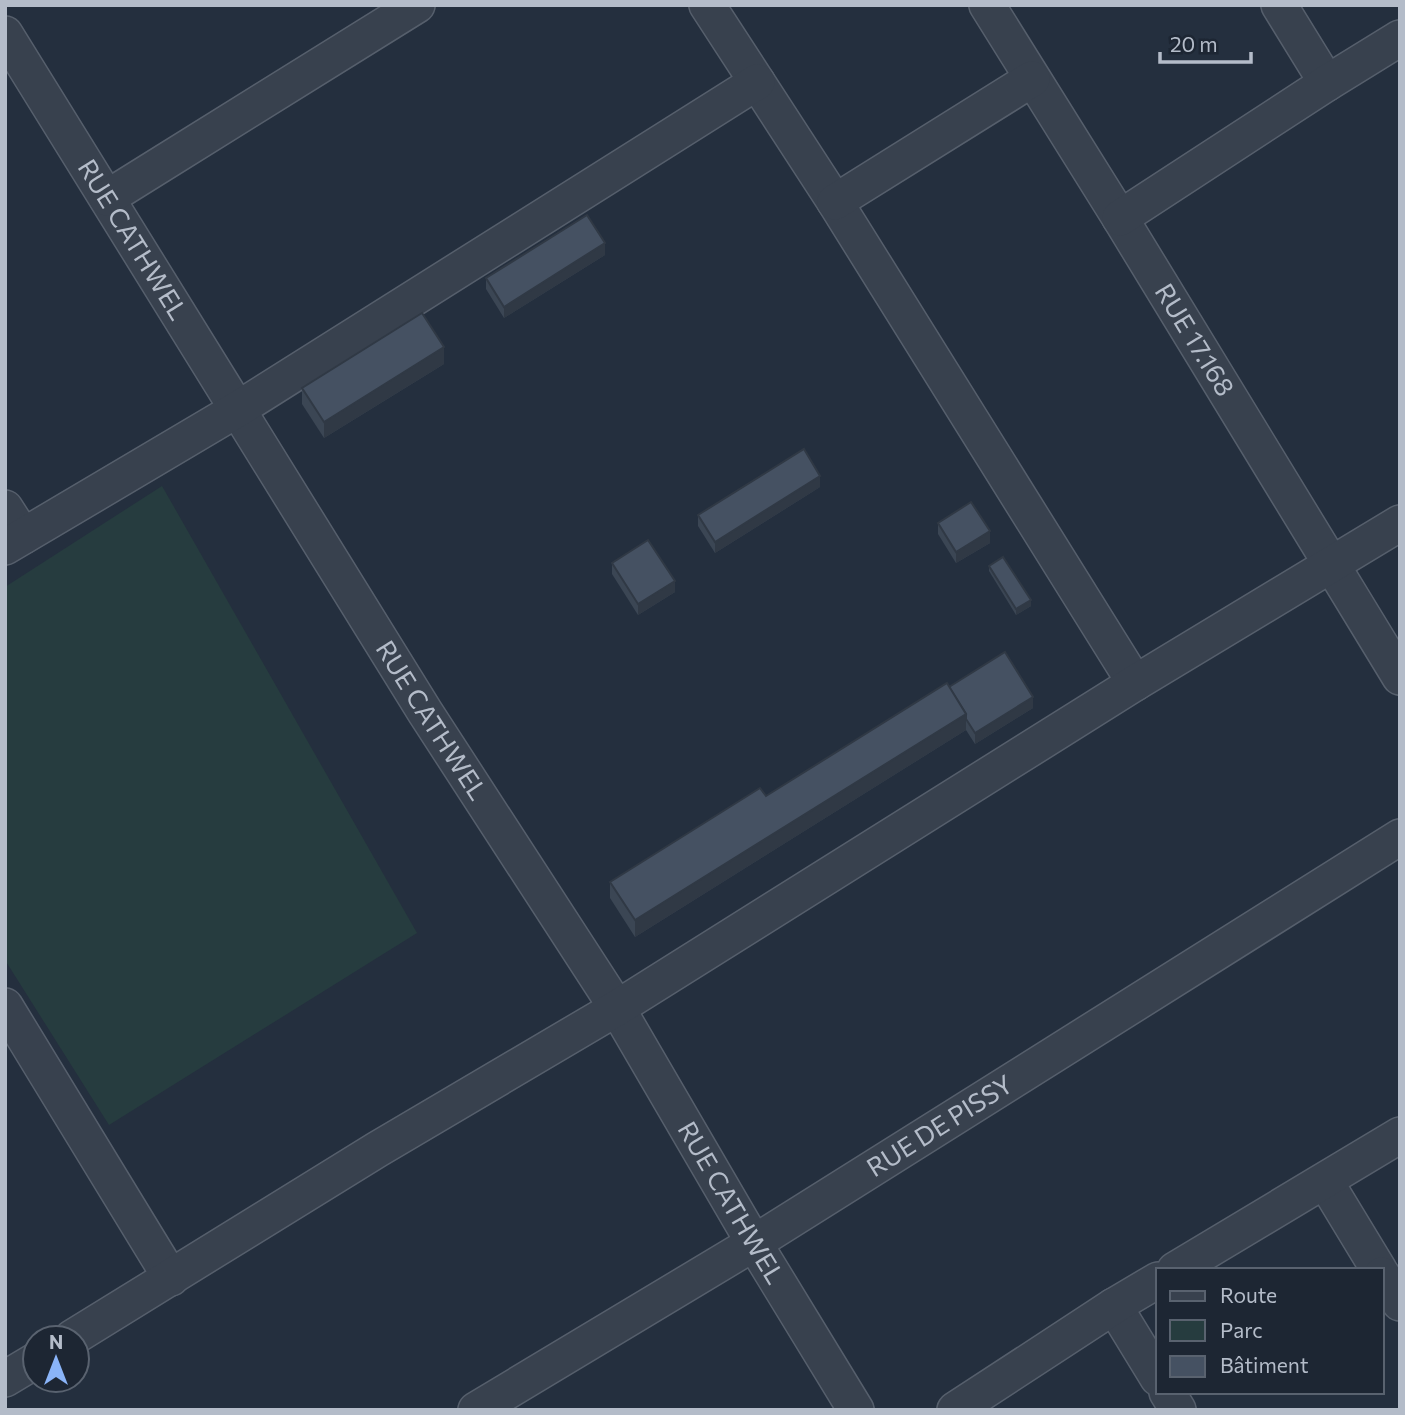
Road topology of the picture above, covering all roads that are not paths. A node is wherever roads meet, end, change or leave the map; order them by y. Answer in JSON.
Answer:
{"nodes":[{"id":1,"x":416,"y":5,"type":"edge"},
{"id":2,"x":707,"y":5,"type":"edge"},
{"id":3,"x":987,"y":5,"type":"edge"},
{"id":4,"x":1279,"y":5,"type":"edge"},
{"id":5,"x":5,"y":34,"type":"edge"},
{"id":6,"x":1400,"y":38,"type":"edge"},
{"id":7,"x":1032,"y":79,"type":"junction"},
{"id":8,"x":757,"y":82,"type":"junction"},
{"id":9,"x":1327,"y":83,"type":"junction"},
{"id":10,"x":107,"y":198,"type":"junction"},
{"id":11,"x":835,"y":202,"type":"junction"},
{"id":12,"x":1120,"y":218,"type":"junction"},
{"id":13,"x":238,"y":409,"type":"junction"},
{"id":14,"x":1400,"y":523,"type":"edge"},
{"id":15,"x":11,"y":530,"type":"edge"},
{"id":16,"x":1331,"y":566,"type":"junction"},
{"id":17,"x":1400,"y":677,"type":"edge"},
{"id":18,"x":1135,"y":683,"type":"junction"},
{"id":19,"x":1400,"y":837,"type":"edge"},
{"id":20,"x":5,"y":1006,"type":"edge"},
{"id":21,"x":617,"y":1008,"type":"junction"},
{"id":22,"x":1400,"y":1135,"type":"edge"},
{"id":23,"x":1325,"y":1181,"type":"junction"},
{"id":24,"x":754,"y":1243,"type":"junction"},
{"id":25,"x":1178,"y":1268,"type":"edge"},
{"id":26,"x":1378,"y":1268,"type":"edge"},
{"id":27,"x":171,"y":1278,"type":"junction"},
{"id":28,"x":1384,"y":1278,"type":"edge"},
{"id":29,"x":1156,"y":1281,"type":"edge"},
{"id":30,"x":1400,"y":1303,"type":"edge"},
{"id":31,"x":1114,"y":1306,"type":"junction"},
{"id":32,"x":91,"y":1326,"type":"edge"},
{"id":33,"x":21,"y":1369,"type":"edge"},
{"id":34,"x":1156,"y":1375,"type":"edge"},
{"id":35,"x":5,"y":1379,"type":"edge"},
{"id":36,"x":1168,"y":1394,"type":"edge"},
{"id":37,"x":476,"y":1410,"type":"edge"},
{"id":38,"x":856,"y":1410,"type":"edge"},
{"id":39,"x":955,"y":1410,"type":"edge"},
{"id":40,"x":1178,"y":1410,"type":"edge"}],
"edges":[{"from":1,"to":10,"type":"street"},
{"from":2,"to":8,"type":"street"},
{"from":3,"to":7,"type":"street","name":"RUE 17.168"},
{"from":4,"to":9,"type":"street"},
{"from":5,"to":10,"type":"street","name":"RUE CATHWEL"},
{"from":6,"to":9,"type":"street"},
{"from":7,"to":11,"type":"street"},
{"from":7,"to":12,"type":"street","name":"RUE 17.168"},
{"from":8,"to":11,"type":"street"},
{"from":8,"to":13,"type":"street"},
{"from":9,"to":12,"type":"street"},
{"from":10,"to":13,"type":"street","name":"RUE CATHWEL"},
{"from":11,"to":18,"type":"street"},
{"from":12,"to":16,"type":"street","name":"RUE 17.168"},
{"from":13,"to":15,"type":"street"},
{"from":13,"to":21,"type":"street","name":"RUE CATHWEL"},
{"from":14,"to":16,"type":"street"},
{"from":16,"to":17,"type":"street","name":"RUE 17.168"},
{"from":16,"to":18,"type":"street"},
{"from":18,"to":21,"type":"street"},
{"from":19,"to":24,"type":"street","name":"RUE DE PISSY"},
{"from":20,"to":27,"type":"street"},
{"from":21,"to":24,"type":"street","name":"RUE CATHWEL"},
{"from":21,"to":27,"type":"street"},
{"from":22,"to":23,"type":"street"},
{"from":23,"to":25,"type":"street"},
{"from":23,"to":26,"type":"street"},
{"from":24,"to":37,"type":"street","name":"RUE DE PISSY"},
{"from":24,"to":38,"type":"street","name":"RUE CATHWEL"},
{"from":27,"to":32,"type":"street"},
{"from":28,"to":30,"type":"street"},
{"from":29,"to":31,"type":"street"},
{"from":31,"to":34,"type":"street"},
{"from":31,"to":39,"type":"street"},
{"from":33,"to":35,"type":"street"},
{"from":36,"to":40,"type":"street"}]}
